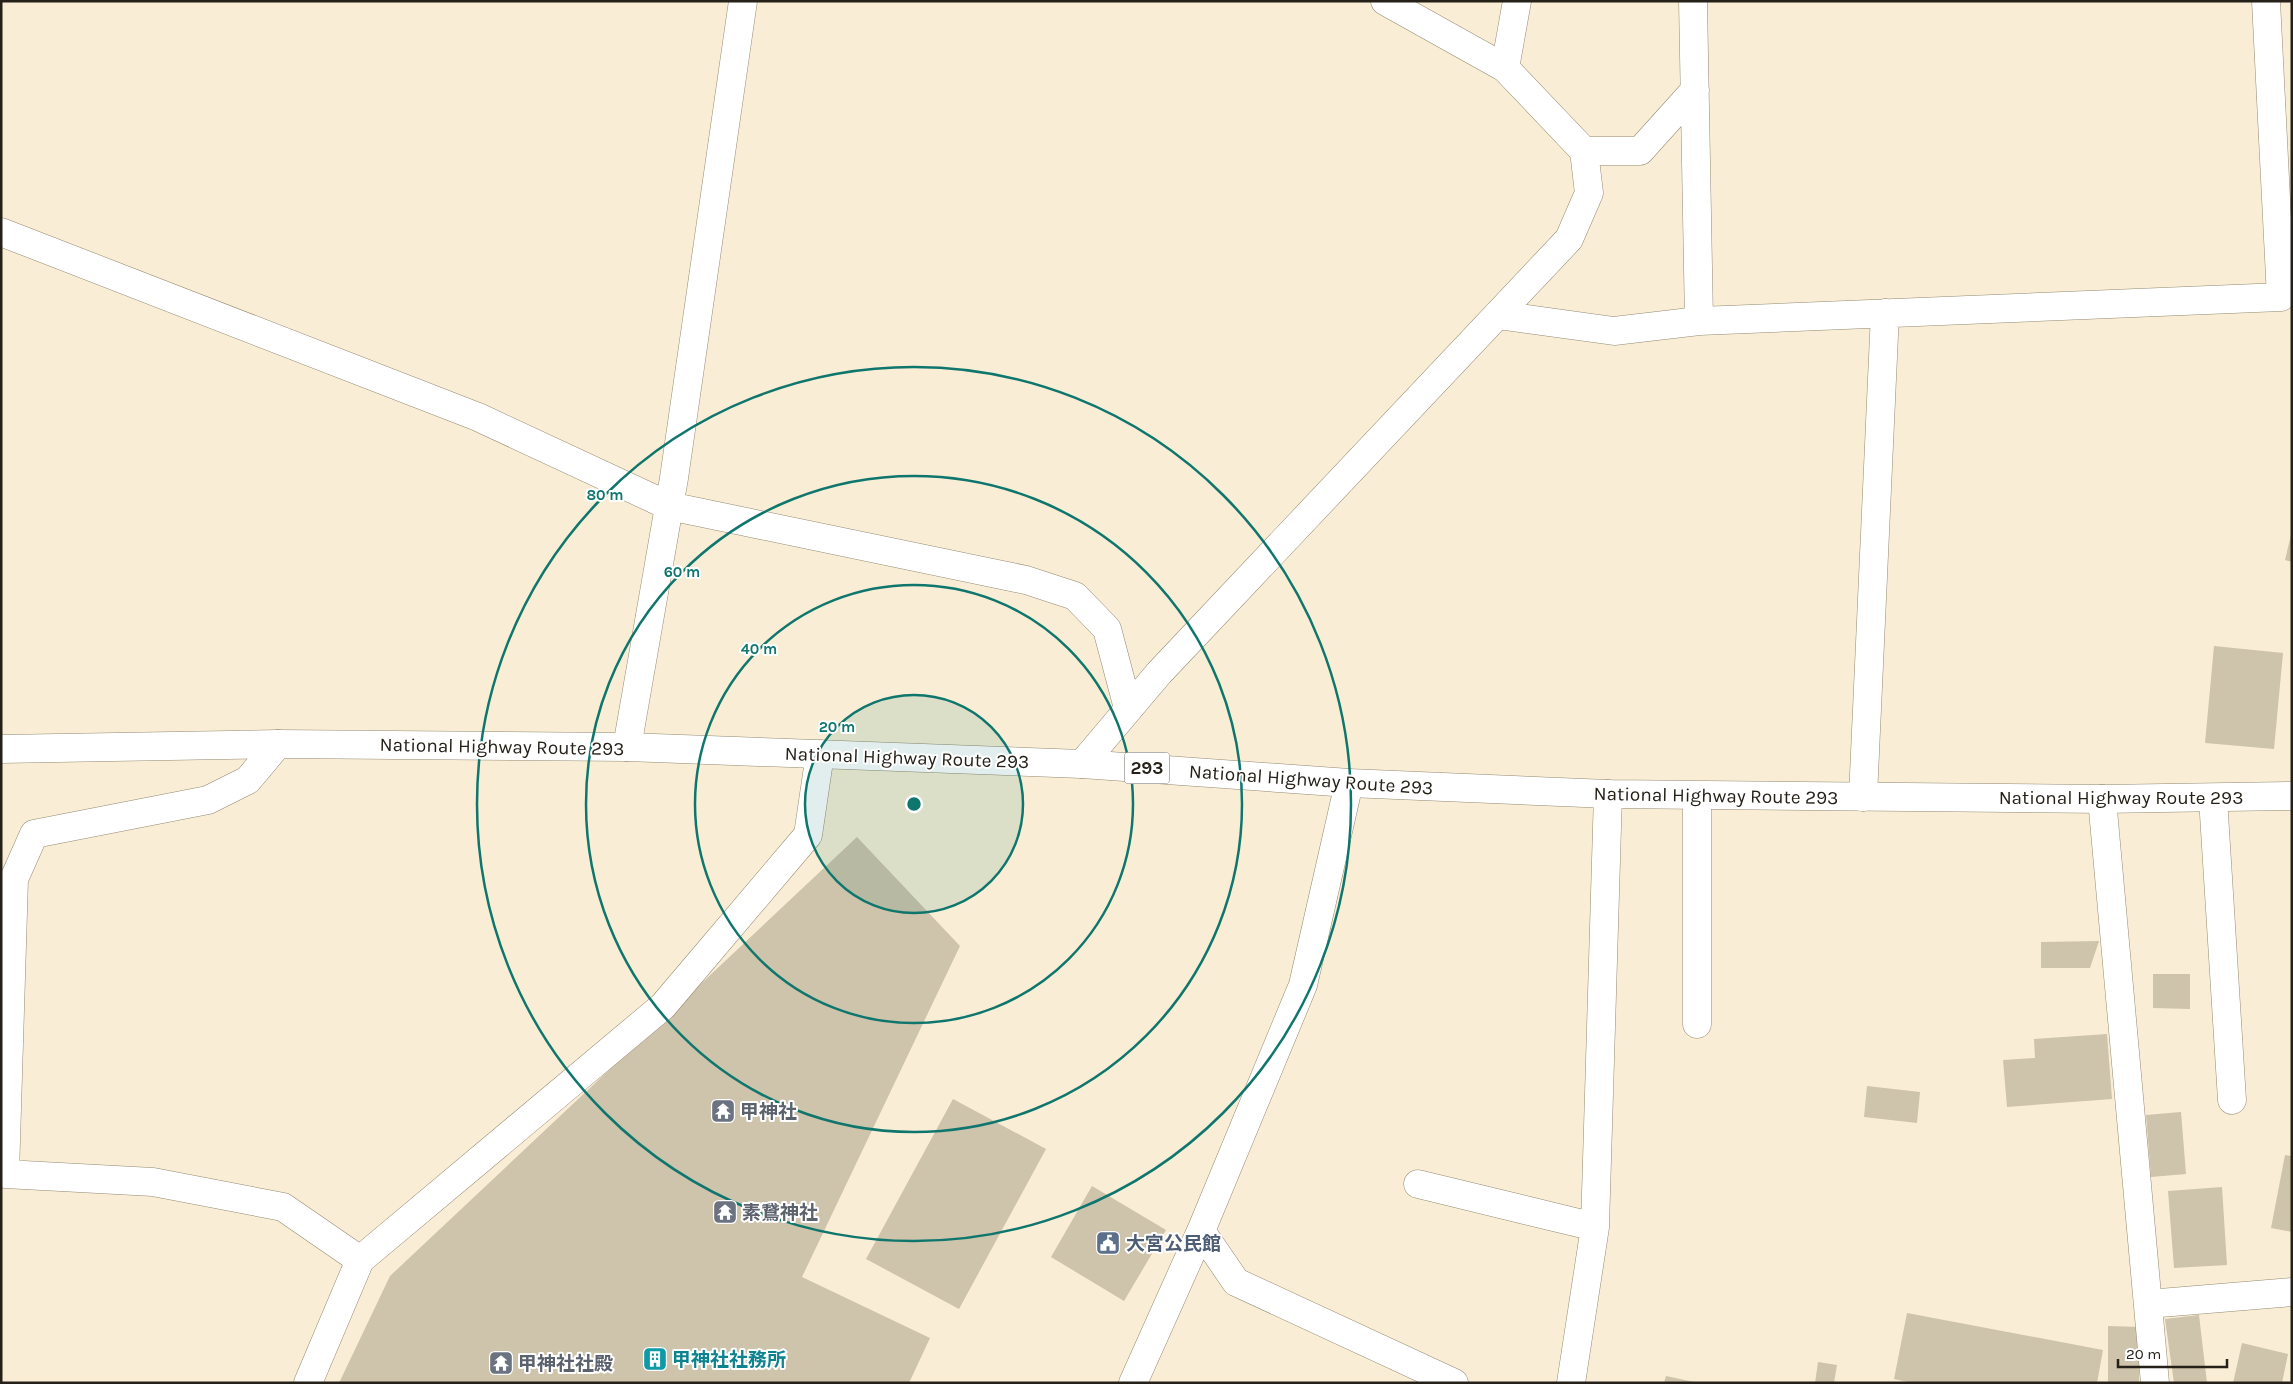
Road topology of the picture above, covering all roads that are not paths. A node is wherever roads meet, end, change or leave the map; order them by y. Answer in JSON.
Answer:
{"nodes":[{"id":1,"x":743,"y":1,"type":"edge"},
{"id":2,"x":1385,"y":1,"type":"edge"},
{"id":3,"x":1517,"y":1,"type":"edge"},
{"id":4,"x":1693,"y":1,"type":"edge"},
{"id":5,"x":2266,"y":1,"type":"edge"},
{"id":6,"x":1505,"y":68,"type":"junction"},
{"id":7,"x":1695,"y":90,"type":"junction"},
{"id":8,"x":1584,"y":151,"type":"junction"},
{"id":9,"x":1,"y":232,"type":"edge"},
{"id":10,"x":1885,"y":313,"type":"junction"},
{"id":11,"x":1497,"y":315,"type":"junction"},
{"id":12,"x":1699,"y":321,"type":"junction"},
{"id":13,"x":669,"y":506,"type":"junction"},
{"id":14,"x":1128,"y":708,"type":"junction"},
{"id":15,"x":278,"y":744,"type":"junction"},
{"id":16,"x":628,"y":747,"type":"junction"},
{"id":17,"x":1,"y":749,"type":"edge"},
{"id":18,"x":820,"y":754,"type":"junction"},
{"id":19,"x":1082,"y":764,"type":"junction"},
{"id":20,"x":1349,"y":783,"type":"junction"},
{"id":21,"x":1608,"y":794,"type":"junction"},
{"id":22,"x":1698,"y":796,"type":"junction"},
{"id":23,"x":2292,"y":796,"type":"edge"},
{"id":24,"x":1864,"y":797,"type":"junction"},
{"id":25,"x":2213,"y":798,"type":"junction"},
{"id":26,"x":2102,"y":799,"type":"junction"},
{"id":27,"x":1697,"y":1024,"type":"dead end"},
{"id":28,"x":2232,"y":1100,"type":"dead end"},
{"id":29,"x":3,"y":1174,"type":"edge"},
{"id":30,"x":1418,"y":1184,"type":"dead end"},
{"id":31,"x":1595,"y":1227,"type":"junction"},
{"id":32,"x":1201,"y":1231,"type":"junction"},
{"id":33,"x":360,"y":1260,"type":"junction"},
{"id":34,"x":2292,"y":1292,"type":"edge"},
{"id":35,"x":2148,"y":1304,"type":"junction"},
{"id":36,"x":308,"y":1383,"type":"edge"},
{"id":37,"x":1132,"y":1383,"type":"edge"},
{"id":38,"x":1454,"y":1383,"type":"edge"},
{"id":39,"x":1571,"y":1383,"type":"edge"},
{"id":40,"x":2156,"y":1383,"type":"edge"}],
"edges":[{"from":1,"to":13,"type":"main road"},
{"from":2,"to":6,"type":"main road"},
{"from":3,"to":6,"type":"main road"},
{"from":4,"to":7,"type":"main road"},
{"from":5,"to":10,"type":"main road"},
{"from":6,"to":8,"type":"main road"},
{"from":7,"to":8,"type":"main road"},
{"from":7,"to":12,"type":"main road"},
{"from":8,"to":11,"type":"main road"},
{"from":9,"to":13,"type":"main road"},
{"from":10,"to":12,"type":"main road"},
{"from":10,"to":24,"type":"main road"},
{"from":11,"to":12,"type":"main road"},
{"from":11,"to":14,"type":"main road"},
{"from":13,"to":14,"type":"main road"},
{"from":13,"to":16,"type":"main road"},
{"from":14,"to":19,"type":"main road"},
{"from":15,"to":16,"type":"main road","name":"National Highway Route 293","number":"293"},
{"from":15,"to":17,"type":"main road","name":"National Highway Route 293","number":"293"},
{"from":15,"to":29,"type":"main road"},
{"from":16,"to":18,"type":"main road","name":"National Highway Route 293","number":"293"},
{"from":18,"to":19,"type":"main road","name":"National Highway Route 293","number":"293"},
{"from":18,"to":33,"type":"main road"},
{"from":19,"to":20,"type":"main road","name":"National Highway Route 293","number":"293"},
{"from":20,"to":21,"type":"main road","name":"National Highway Route 293","number":"293"},
{"from":20,"to":32,"type":"main road"},
{"from":21,"to":22,"type":"main road","name":"National Highway Route 293","number":"293"},
{"from":21,"to":31,"type":"main road"},
{"from":22,"to":24,"type":"main road","name":"National Highway Route 293","number":"293"},
{"from":22,"to":27,"type":"main road"},
{"from":23,"to":25,"type":"main road","name":"National Highway Route 293","number":"293"},
{"from":24,"to":26,"type":"main road","name":"National Highway Route 293","number":"293"},
{"from":25,"to":26,"type":"main road","name":"National Highway Route 293","number":"293"},
{"from":25,"to":28,"type":"main road"},
{"from":26,"to":35,"type":"main road"},
{"from":29,"to":33,"type":"main road"},
{"from":30,"to":31,"type":"main road"},
{"from":31,"to":39,"type":"main road"},
{"from":32,"to":37,"type":"main road"},
{"from":32,"to":38,"type":"main road"},
{"from":33,"to":36,"type":"main road"},
{"from":34,"to":35,"type":"main road"},
{"from":35,"to":40,"type":"main road"}]}
